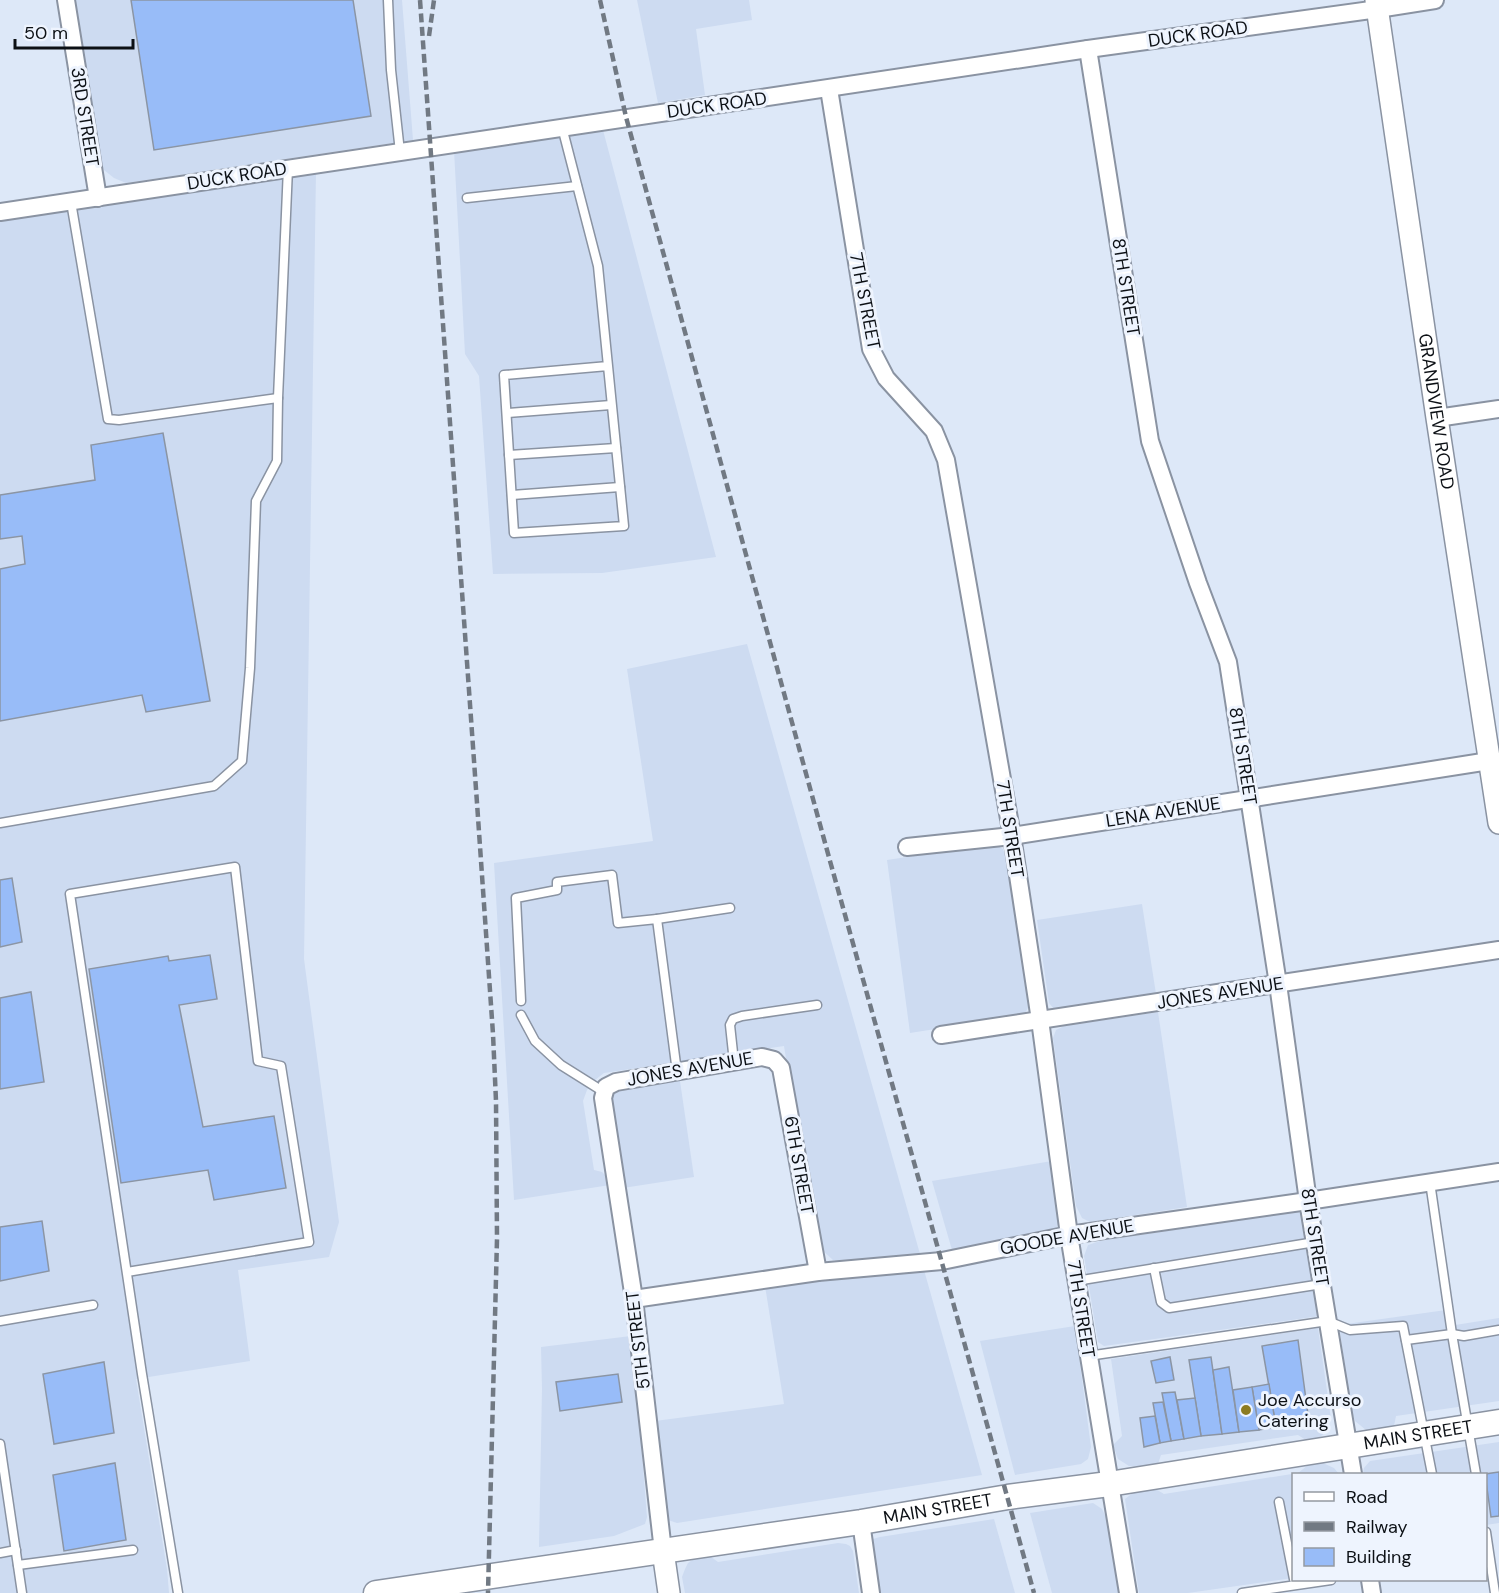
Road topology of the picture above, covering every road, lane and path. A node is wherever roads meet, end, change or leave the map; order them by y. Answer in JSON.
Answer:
{"nodes":[{"id":1,"x":66,"y":0,"type":"edge"},
{"id":2,"x":388,"y":0,"type":"edge"},
{"id":3,"x":1435,"y":0,"type":"edge"},
{"id":4,"x":1377,"y":5,"type":"edge"},
{"id":5,"x":1088,"y":49,"type":"junction"},
{"id":6,"x":829,"y":89,"type":"junction"},
{"id":7,"x":562,"y":127,"type":"junction"},
{"id":8,"x":400,"y":152,"type":"junction"},
{"id":9,"x":288,"y":168,"type":"junction"},
{"id":10,"x":577,"y":186,"type":"junction"},
{"id":11,"x":98,"y":198,"type":"junction"},
{"id":12,"x":466,"y":198,"type":"dead end"},
{"id":13,"x":71,"y":202,"type":"junction"},
{"id":14,"x":0,"y":212,"type":"edge"},
{"id":15,"x":608,"y":366,"type":"junction"},
{"id":16,"x":278,"y":398,"type":"junction"},
{"id":17,"x":611,"y":405,"type":"junction"},
{"id":18,"x":1499,"y":409,"type":"edge"},
{"id":19,"x":507,"y":414,"type":"junction"},
{"id":20,"x":1437,"y":418,"type":"junction"},
{"id":21,"x":616,"y":448,"type":"junction"},
{"id":22,"x":509,"y":455,"type":"junction"},
{"id":23,"x":620,"y":487,"type":"junction"},
{"id":24,"x":512,"y":495,"type":"junction"},
{"id":25,"x":1489,"y":761,"type":"junction"},
{"id":26,"x":1249,"y":799,"type":"junction"},
{"id":27,"x":1499,"y":823,"type":"edge"},
{"id":28,"x":0,"y":824,"type":"edge"},
{"id":29,"x":1012,"y":836,"type":"junction"},
{"id":30,"x":907,"y":847,"type":"dead end"},
{"id":31,"x":730,"y":908,"type":"dead end"},
{"id":32,"x":657,"y":918,"type":"junction"},
{"id":33,"x":1499,"y":950,"type":"edge"},
{"id":34,"x":1278,"y":984,"type":"junction"},
{"id":35,"x":521,"y":1001,"type":"dead end"},
{"id":36,"x":817,"y":1005,"type":"dead end"},
{"id":37,"x":520,"y":1015,"type":"dead end"},
{"id":38,"x":1040,"y":1020,"type":"junction"},
{"id":39,"x":941,"y":1035,"type":"dead end"},
{"id":40,"x":774,"y":1060,"type":"joint"},
{"id":41,"x":734,"y":1062,"type":"junction"},
{"id":42,"x":677,"y":1072,"type":"junction"},
{"id":43,"x":605,"y":1089,"type":"junction"},
{"id":44,"x":1499,"y":1172,"type":"edge"},
{"id":45,"x":1430,"y":1181,"type":"junction"},
{"id":46,"x":1308,"y":1201,"type":"junction"},
{"id":47,"x":1069,"y":1235,"type":"junction"},
{"id":48,"x":1315,"y":1242,"type":"junction"},
{"id":49,"x":1154,"y":1268,"type":"junction"},
{"id":50,"x":127,"y":1272,"type":"junction"},
{"id":51,"x":818,"y":1272,"type":"junction"},
{"id":52,"x":1076,"y":1281,"type":"junction"},
{"id":53,"x":1322,"y":1284,"type":"junction"},
{"id":54,"x":634,"y":1299,"type":"junction"},
{"id":55,"x":93,"y":1305,"type":"dead end"},
{"id":56,"x":0,"y":1321,"type":"edge"},
{"id":57,"x":1328,"y":1321,"type":"junction"},
{"id":58,"x":1499,"y":1330,"type":"edge"},
{"id":59,"x":1452,"y":1334,"type":"junction"},
{"id":60,"x":1406,"y":1340,"type":"junction"},
{"id":61,"x":1088,"y":1356,"type":"junction"},
{"id":62,"x":1499,"y":1422,"type":"edge"},
{"id":63,"x":1468,"y":1427,"type":"junction"},
{"id":64,"x":1425,"y":1433,"type":"junction"},
{"id":65,"x":0,"y":1444,"type":"edge"},
{"id":66,"x":1349,"y":1446,"type":"junction"},
{"id":67,"x":1353,"y":1473,"type":"edge"},
{"id":68,"x":1432,"y":1473,"type":"edge"},
{"id":69,"x":1476,"y":1473,"type":"edge"},
{"id":70,"x":3,"y":1484,"type":"edge"},
{"id":71,"x":1109,"y":1484,"type":"junction"},
{"id":72,"x":1279,"y":1502,"type":"dead end"},
{"id":73,"x":861,"y":1522,"type":"junction"},
{"id":74,"x":1487,"y":1544,"type":"edge"},
{"id":75,"x":16,"y":1550,"type":"junction"},
{"id":76,"x":133,"y":1550,"type":"dead end"},
{"id":77,"x":663,"y":1551,"type":"junction"},
{"id":78,"x":0,"y":1553,"type":"edge"},
{"id":79,"x":18,"y":1565,"type":"junction"},
{"id":80,"x":1292,"y":1570,"type":"edge"},
{"id":81,"x":1294,"y":1581,"type":"edge"},
{"id":82,"x":22,"y":1593,"type":"edge"},
{"id":83,"x":178,"y":1593,"type":"edge"},
{"id":84,"x":376,"y":1593,"type":"edge"},
{"id":85,"x":669,"y":1593,"type":"edge"},
{"id":86,"x":871,"y":1593,"type":"edge"},
{"id":87,"x":1128,"y":1593,"type":"edge"},
{"id":88,"x":1242,"y":1593,"type":"edge"},
{"id":89,"x":1495,"y":1593,"type":"edge"}],
"edges":[{"from":1,"to":11,"type":"street","name":"3RD STREET"},
{"from":2,"to":8,"type":"lane"},
{"from":3,"to":4,"type":"street","name":"DUCK ROAD"},
{"from":4,"to":5,"type":"street","name":"DUCK ROAD"},
{"from":4,"to":20,"type":"street","name":"GRANDVIEW ROAD"},
{"from":5,"to":6,"type":"street","name":"DUCK ROAD"},
{"from":5,"to":26,"type":"street","name":"8TH STREET"},
{"from":6,"to":7,"type":"street","name":"DUCK ROAD"},
{"from":6,"to":29,"type":"street","name":"7TH STREET"},
{"from":7,"to":8,"type":"street","name":"DUCK ROAD"},
{"from":7,"to":10,"type":"lane"},
{"from":8,"to":9,"type":"street","name":"DUCK ROAD"},
{"from":9,"to":11,"type":"street","name":"DUCK ROAD"},
{"from":9,"to":16,"type":"lane"},
{"from":10,"to":12,"type":"lane"},
{"from":10,"to":15,"type":"lane"},
{"from":11,"to":13,"type":"street","name":"DUCK ROAD"},
{"from":13,"to":14,"type":"street","name":"DUCK ROAD"},
{"from":13,"to":16,"type":"lane"},
{"from":15,"to":17,"type":"lane"},
{"from":15,"to":19,"type":"lane"},
{"from":16,"to":28,"type":"lane"},
{"from":17,"to":19,"type":"lane"},
{"from":17,"to":21,"type":"lane"},
{"from":18,"to":20,"type":"street"},
{"from":19,"to":22,"type":"lane"},
{"from":20,"to":25,"type":"street","name":"GRANDVIEW ROAD"},
{"from":21,"to":22,"type":"lane"},
{"from":21,"to":23,"type":"lane"},
{"from":22,"to":24,"type":"lane"},
{"from":23,"to":24,"type":"lane"},
{"from":23,"to":24,"type":"lane"},
{"from":25,"to":26,"type":"street","name":"LENA AVENUE"},
{"from":25,"to":27,"type":"street","name":"GRANDVIEW ROAD"},
{"from":26,"to":29,"type":"street","name":"LENA AVENUE"},
{"from":26,"to":34,"type":"street","name":"8TH STREET"},
{"from":29,"to":30,"type":"street","name":"LENA AVENUE"},
{"from":29,"to":38,"type":"street","name":"7TH STREET"},
{"from":31,"to":32,"type":"lane"},
{"from":32,"to":35,"type":"lane"},
{"from":32,"to":42,"type":"lane"},
{"from":33,"to":34,"type":"street","name":"JONES AVENUE"},
{"from":34,"to":38,"type":"street","name":"JONES AVENUE"},
{"from":34,"to":46,"type":"street","name":"8TH STREET"},
{"from":36,"to":41,"type":"lane"},
{"from":37,"to":43,"type":"lane"},
{"from":38,"to":39,"type":"street","name":"JONES AVENUE"},
{"from":38,"to":47,"type":"street","name":"7TH STREET"},
{"from":40,"to":41,"type":"street","name":"JONES AVENUE"},
{"from":40,"to":51,"type":"street","name":"6TH STREET"},
{"from":41,"to":42,"type":"street","name":"JONES AVENUE"},
{"from":42,"to":43,"type":"street","name":"JONES AVENUE"},
{"from":43,"to":54,"type":"street","name":"5TH STREET"},
{"from":44,"to":45,"type":"street","name":"GOODE AVENUE"},
{"from":45,"to":46,"type":"street","name":"GOODE AVENUE"},
{"from":45,"to":59,"type":"lane"},
{"from":46,"to":47,"type":"street","name":"GOODE AVENUE"},
{"from":46,"to":48,"type":"street","name":"8TH STREET"},
{"from":47,"to":51,"type":"street","name":"GOODE AVENUE"},
{"from":47,"to":52,"type":"street","name":"7TH STREET"},
{"from":48,"to":49,"type":"lane"},
{"from":48,"to":53,"type":"street","name":"8TH STREET"},
{"from":49,"to":52,"type":"lane"},
{"from":49,"to":53,"type":"lane"},
{"from":50,"to":50,"type":"lane"},
{"from":50,"to":83,"type":"lane"},
{"from":51,"to":54,"type":"street","name":"GOODE AVENUE"},
{"from":52,"to":61,"type":"street","name":"7TH STREET"},
{"from":53,"to":57,"type":"street","name":"8TH STREET"},
{"from":54,"to":77,"type":"street","name":"5TH STREET"},
{"from":55,"to":56,"type":"lane"},
{"from":57,"to":60,"type":"lane"},
{"from":57,"to":61,"type":"lane"},
{"from":57,"to":66,"type":"street","name":"8TH STREET"},
{"from":58,"to":59,"type":"lane"},
{"from":59,"to":60,"type":"lane"},
{"from":59,"to":63,"type":"lane"},
{"from":60,"to":64,"type":"lane"},
{"from":61,"to":71,"type":"street","name":"7TH STREET"},
{"from":62,"to":63,"type":"main road","name":"MAIN STREET"},
{"from":63,"to":64,"type":"main road","name":"MAIN STREET"},
{"from":63,"to":69,"type":"lane"},
{"from":64,"to":66,"type":"main road","name":"MAIN STREET"},
{"from":64,"to":68,"type":"lane"},
{"from":65,"to":70,"type":"lane"},
{"from":66,"to":67,"type":"street","name":"8TH STREET"},
{"from":66,"to":71,"type":"main road","name":"MAIN STREET"},
{"from":70,"to":75,"type":"lane"},
{"from":71,"to":73,"type":"main road","name":"MAIN STREET"},
{"from":71,"to":87,"type":"street","name":"7TH STREET"},
{"from":72,"to":80,"type":"lane"},
{"from":73,"to":77,"type":"main road","name":"MAIN STREET"},
{"from":73,"to":86,"type":"street"},
{"from":74,"to":89,"type":"lane"},
{"from":75,"to":78,"type":"lane"},
{"from":75,"to":79,"type":"lane"},
{"from":76,"to":79,"type":"lane"},
{"from":77,"to":84,"type":"main road","name":"MAIN STREET"},
{"from":77,"to":85,"type":"street","name":"5TH STREET"},
{"from":79,"to":82,"type":"lane"},
{"from":81,"to":88,"type":"lane"}]}
